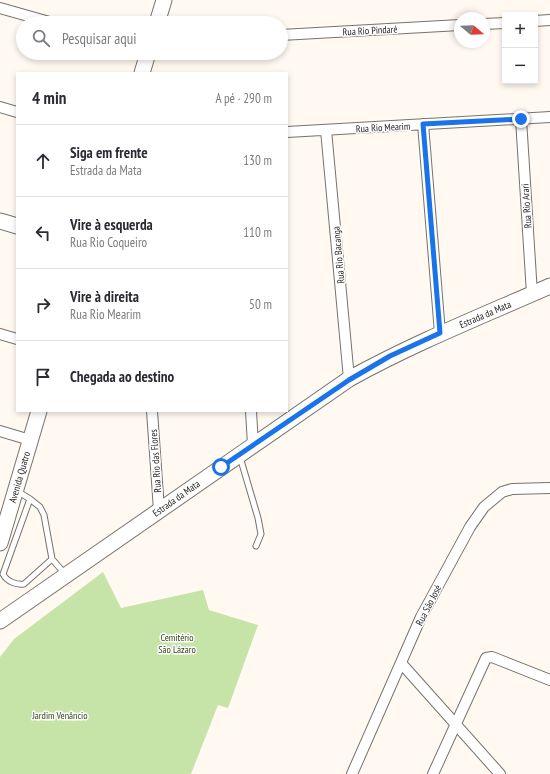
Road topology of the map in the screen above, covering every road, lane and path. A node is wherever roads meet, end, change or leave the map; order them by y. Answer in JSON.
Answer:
{"nodes":[{"id":1,"x":164,"y":0,"type":"edge"},
{"id":2,"x":0,"y":8,"type":"edge"},
{"id":3,"x":28,"y":16,"type":"edge"},
{"id":4,"x":159,"y":16,"type":"edge"},
{"id":5,"x":550,"y":20,"type":"edge"},
{"id":6,"x":538,"y":21,"type":"edge"},
{"id":7,"x":502,"y":23,"type":"edge"},
{"id":8,"x":490,"y":24,"type":"edge"},
{"id":9,"x":454,"y":25,"type":"edge"},
{"id":10,"x":288,"y":35,"type":"edge"},
{"id":11,"x":146,"y":60,"type":"edge"},
{"id":12,"x":142,"y":72,"type":"edge"},
{"id":13,"x":0,"y":107,"type":"edge"},
{"id":14,"x":16,"y":112,"type":"edge"},
{"id":15,"x":550,"y":117,"type":"edge"},
{"id":16,"x":521,"y":119,"type":"junction"},
{"id":17,"x":423,"y":124,"type":"junction"},
{"id":18,"x":326,"y":130,"type":"junction"},
{"id":19,"x":288,"y":132,"type":"edge"},
{"id":20,"x":0,"y":221,"type":"edge"},
{"id":21,"x":16,"y":226,"type":"edge"},
{"id":22,"x":550,"y":286,"type":"edge"},
{"id":23,"x":532,"y":294,"type":"junction"},
{"id":24,"x":440,"y":333,"type":"junction"},
{"id":25,"x":0,"y":334,"type":"edge"},
{"id":26,"x":16,"y":339,"type":"edge"},
{"id":27,"x":349,"y":380,"type":"junction"},
{"id":28,"x":39,"y":412,"type":"edge"},
{"id":29,"x":152,"y":412,"type":"edge"},
{"id":30,"x":251,"y":412,"type":"edge"},
{"id":31,"x":0,"y":431,"type":"edge"},
{"id":32,"x":30,"y":440,"type":"junction"},
{"id":33,"x":253,"y":445,"type":"junction"},
{"id":34,"x":239,"y":454,"type":"junction"},
{"id":35,"x":550,"y":488,"type":"edge"},
{"id":36,"x":16,"y":490,"type":"junction"},
{"id":37,"x":30,"y":499,"type":"junction"},
{"id":38,"x":159,"y":510,"type":"junction"},
{"id":39,"x":1,"y":537,"type":"edge"},
{"id":40,"x":256,"y":546,"type":"dead end"},
{"id":41,"x":52,"y":559,"type":"junction"},
{"id":42,"x":65,"y":575,"type":"junction"},
{"id":43,"x":0,"y":621,"type":"edge"},
{"id":44,"x":401,"y":663,"type":"junction"},
{"id":45,"x":550,"y":680,"type":"edge"},
{"id":46,"x":456,"y":725,"type":"junction"},
{"id":47,"x":352,"y":774,"type":"edge"},
{"id":48,"x":433,"y":774,"type":"edge"},
{"id":49,"x":500,"y":774,"type":"edge"}],
"edges":[{"from":1,"to":4,"type":"main road"},
{"from":2,"to":3,"type":"street"},
{"from":5,"to":6,"type":"street"},
{"from":7,"to":8,"type":"street"},
{"from":9,"to":10,"type":"street","name":"Rua Rio Pindaré"},
{"from":11,"to":12,"type":"main road"},
{"from":13,"to":14,"type":"street"},
{"from":15,"to":16,"type":"street","name":"Rua Rio Mearim"},
{"from":16,"to":17,"type":"street","name":"Rua Rio Mearim"},
{"from":16,"to":23,"type":"street","name":"Rua Rio Arari"},
{"from":17,"to":18,"type":"street","name":"Rua Rio Mearim"},
{"from":17,"to":24,"type":"street"},
{"from":18,"to":19,"type":"street","name":"Rua Rio Mearim"},
{"from":18,"to":27,"type":"street","name":"Rua Rio Bacanga"},
{"from":20,"to":21,"type":"main road"},
{"from":22,"to":23,"type":"main road","name":"Estrada da Mata"},
{"from":23,"to":24,"type":"main road","name":"Estrada da Mata"},
{"from":24,"to":27,"type":"main road","name":"Estrada da Mata"},
{"from":25,"to":26,"type":"street"},
{"from":27,"to":33,"type":"main road","name":"Estrada da Mata"},
{"from":28,"to":32,"type":"main road","name":"Avenida Quatro"},
{"from":29,"to":38,"type":"street","name":"Rua Rio das Flores"},
{"from":30,"to":33,"type":"street"},
{"from":31,"to":32,"type":"street"},
{"from":32,"to":36,"type":"main road","name":"Avenida Quatro"},
{"from":33,"to":34,"type":"main road","name":"Estrada da Mata"},
{"from":34,"to":38,"type":"main road","name":"Estrada da Mata"},
{"from":34,"to":40,"type":"lane"},
{"from":35,"to":44,"type":"street","name":"Rua São José"},
{"from":36,"to":37,"type":"lane"},
{"from":36,"to":39,"type":"main road","name":"Avenida Quatro"},
{"from":37,"to":41,"type":"lane"},
{"from":37,"to":41,"type":"lane"},
{"from":38,"to":42,"type":"main road","name":"Estrada da Mata"},
{"from":41,"to":42,"type":"lane"},
{"from":42,"to":43,"type":"main road","name":"Estrada da Mata"},
{"from":44,"to":46,"type":"street"},
{"from":44,"to":47,"type":"street","name":"Rua São José"},
{"from":45,"to":46,"type":"street"},
{"from":46,"to":48,"type":"street"},
{"from":46,"to":49,"type":"street"}]}
